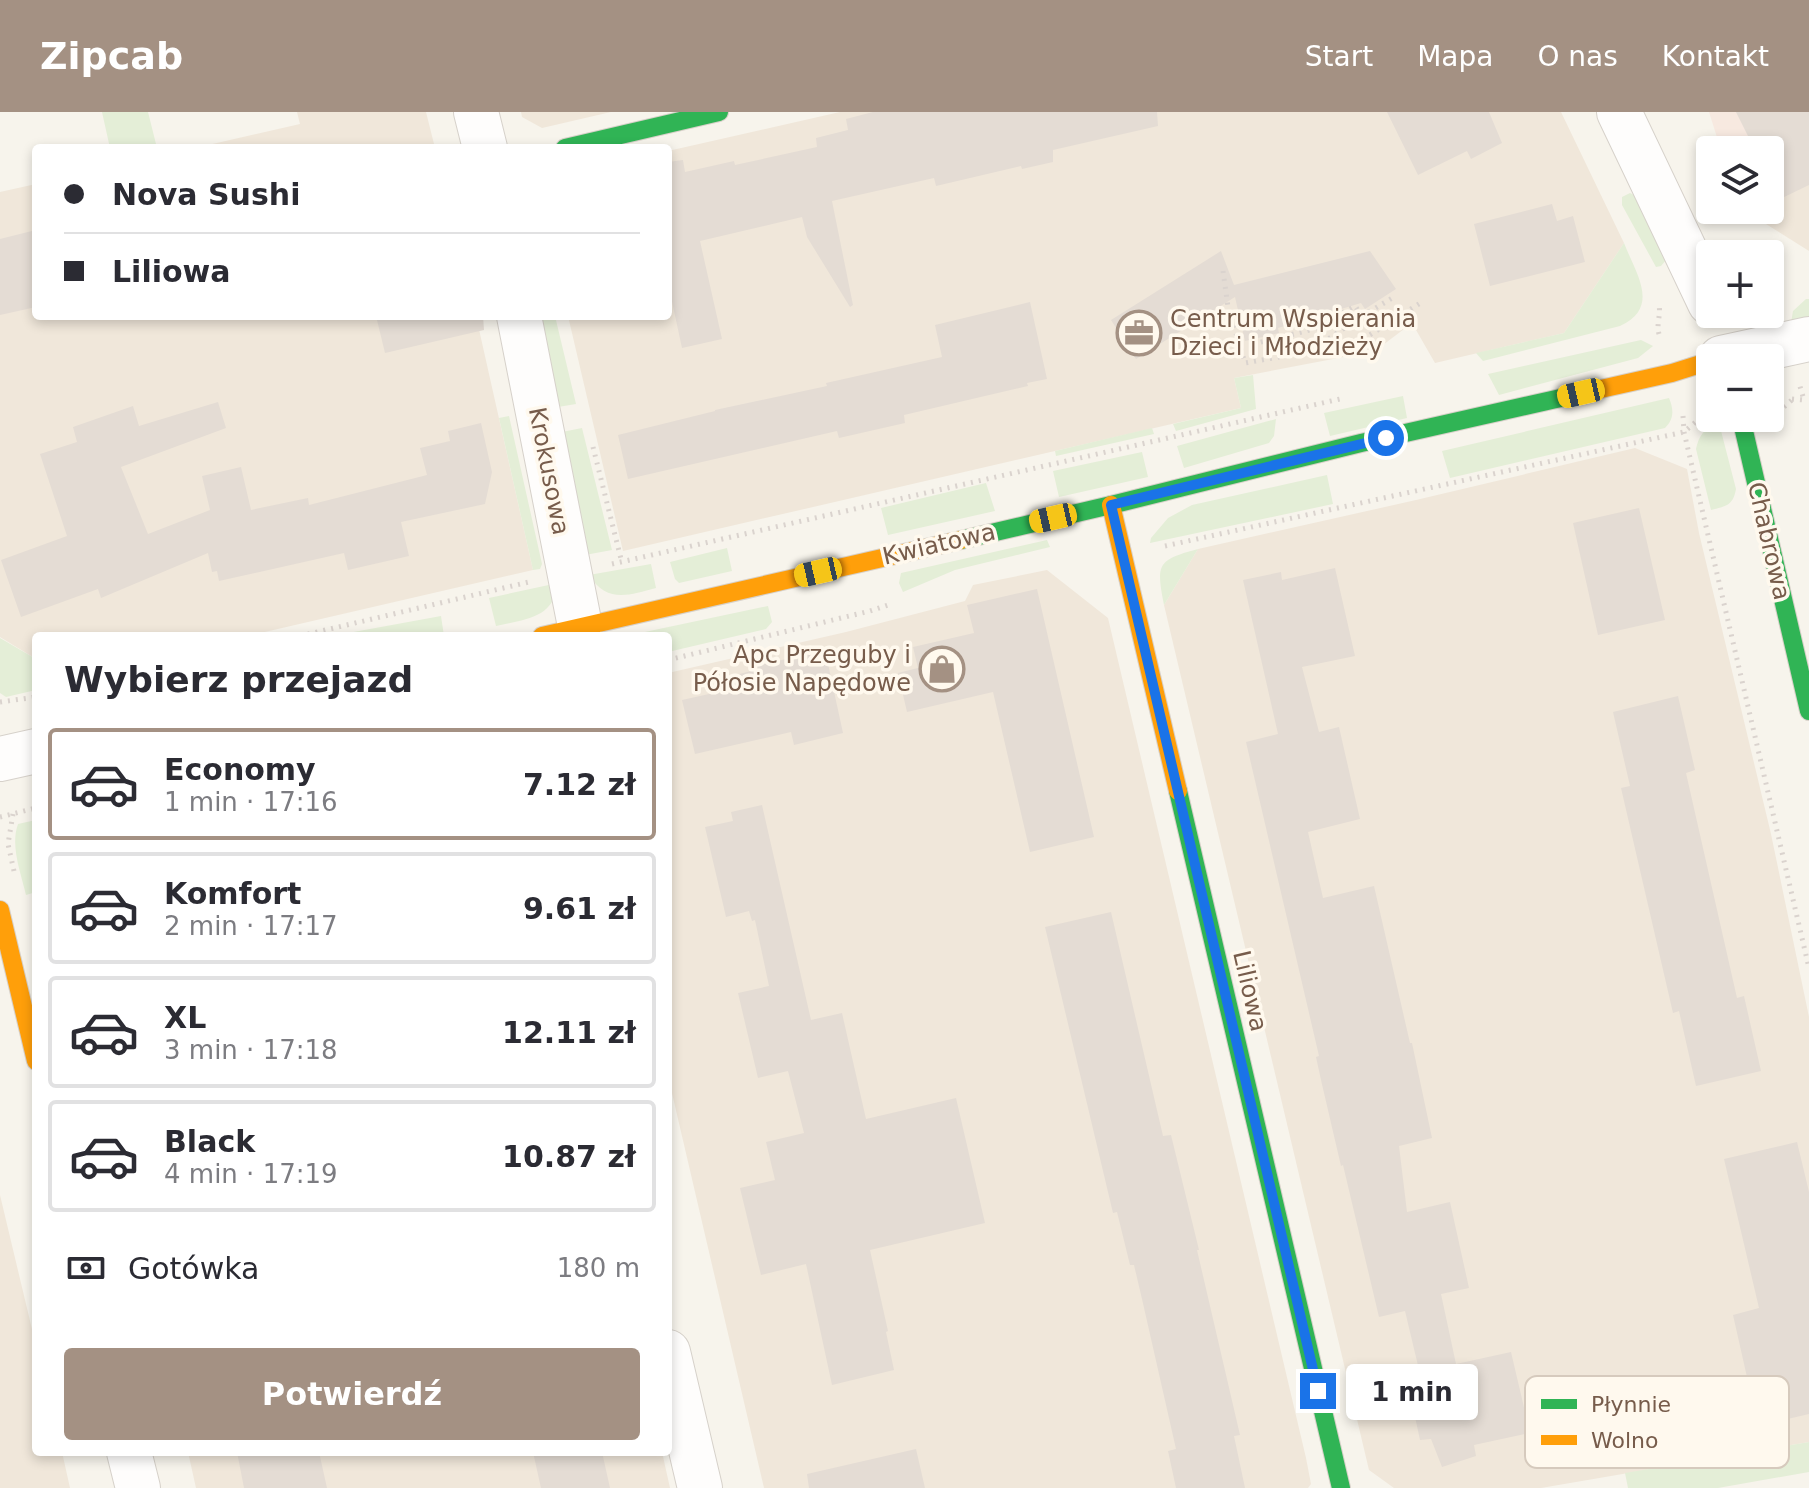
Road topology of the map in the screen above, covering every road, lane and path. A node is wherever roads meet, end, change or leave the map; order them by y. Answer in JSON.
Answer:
{"nodes":[{"id":1,"x":476,"y":112,"type":"edge"},
{"id":2,"x":719,"y":112,"type":"edge"},
{"id":3,"x":1619,"y":112,"type":"edge"},
{"id":4,"x":484,"y":144,"type":"edge"},
{"id":5,"x":582,"y":144,"type":"edge"},
{"id":6,"x":1223,"y":271,"type":"dead end"},
{"id":7,"x":1696,"y":274,"type":"edge"},
{"id":8,"x":1394,"y":297,"type":"dead end"},
{"id":9,"x":1422,"y":302,"type":"dead end"},
{"id":10,"x":1659,"y":302,"type":"dead end"},
{"id":11,"x":1362,"y":316,"type":"junction"},
{"id":12,"x":520,"y":320,"type":"edge"},
{"id":13,"x":1809,"y":339,"type":"edge"},
{"id":14,"x":1253,"y":344,"type":"dead end"},
{"id":15,"x":1784,"y":344,"type":"edge"},
{"id":16,"x":1309,"y":352,"type":"junction"},
{"id":17,"x":1696,"y":366,"type":"edge"},
{"id":18,"x":1672,"y":373,"type":"junction"},
{"id":19,"x":1355,"y":396,"type":"dead end"},
{"id":20,"x":1684,"y":432,"type":"junction"},
{"id":21,"x":1744,"y":432,"type":"edge"},
{"id":22,"x":1111,"y":505,"type":"junction"},
{"id":23,"x":706,"y":533,"type":"dead end"},
{"id":24,"x":709,"y":543,"type":"junction"},
{"id":25,"x":1123,"y":555,"type":"junction"},
{"id":26,"x":568,"y":570,"type":"junction"},
{"id":27,"x":900,"y":601,"type":"dead end"},
{"id":28,"x":561,"y":631,"type":"edge"},
{"id":29,"x":317,"y":632,"type":"edge"},
{"id":30,"x":672,"y":659,"type":"edge"},
{"id":31,"x":32,"y":698,"type":"edge"},
{"id":32,"x":0,"y":702,"type":"edge"},
{"id":33,"x":1809,"y":711,"type":"edge"},
{"id":34,"x":32,"y":752,"type":"edge"},
{"id":35,"x":0,"y":759,"type":"edge"},
{"id":36,"x":32,"y":809,"type":"edge"},
{"id":37,"x":13,"y":814,"type":"junction"},
{"id":38,"x":0,"y":817,"type":"edge"},
{"id":39,"x":16,"y":878,"type":"dead end"},
{"id":40,"x":0,"y":910,"type":"edge"},
{"id":41,"x":1809,"y":968,"type":"edge"},
{"id":42,"x":32,"y":1044,"type":"edge"},
{"id":43,"x":672,"y":1369,"type":"edge"},
{"id":44,"x":130,"y":1456,"type":"edge"},
{"id":45,"x":138,"y":1488,"type":"edge"},
{"id":46,"x":700,"y":1488,"type":"edge"},
{"id":47,"x":1341,"y":1488,"type":"edge"}],
"edges":[{"from":1,"to":4,"type":"street"},
{"from":2,"to":5,"type":"street"},
{"from":3,"to":7,"type":"street"},
{"from":6,"to":16,"type":"path"},
{"from":8,"to":11,"type":"path"},
{"from":9,"to":16,"type":"path"},
{"from":10,"to":18,"type":"path"},
{"from":11,"to":14,"type":"path"},
{"from":11,"to":16,"type":"path"},
{"from":12,"to":26,"type":"street","name":"Krokusowa"},
{"from":13,"to":15,"type":"street","name":"Kwiatowa"},
{"from":17,"to":18,"type":"street","name":"Kwiatowa"},
{"from":18,"to":20,"type":"path"},
{"from":18,"to":22,"type":"street","name":"Kwiatowa"},
{"from":19,"to":24,"type":"path"},
{"from":20,"to":25,"type":"path"},
{"from":20,"to":41,"type":"path"},
{"from":21,"to":33,"type":"street","name":"Chabrowa"},
{"from":22,"to":25,"type":"street","name":"Liliowa"},
{"from":22,"to":28,"type":"street","name":"Kwiatowa"},
{"from":23,"to":24,"type":"path"},
{"from":24,"to":26,"type":"path"},
{"from":25,"to":47,"type":"street","name":"Liliowa"},
{"from":26,"to":28,"type":"street","name":"Krokusowa"},
{"from":26,"to":29,"type":"path"},
{"from":27,"to":30,"type":"path"},
{"from":31,"to":32,"type":"path"},
{"from":34,"to":35,"type":"street"},
{"from":36,"to":37,"type":"path"},
{"from":37,"to":38,"type":"path"},
{"from":37,"to":39,"type":"path"},
{"from":40,"to":42,"type":"street"},
{"from":43,"to":46,"type":"street"},
{"from":44,"to":45,"type":"street"}]}
